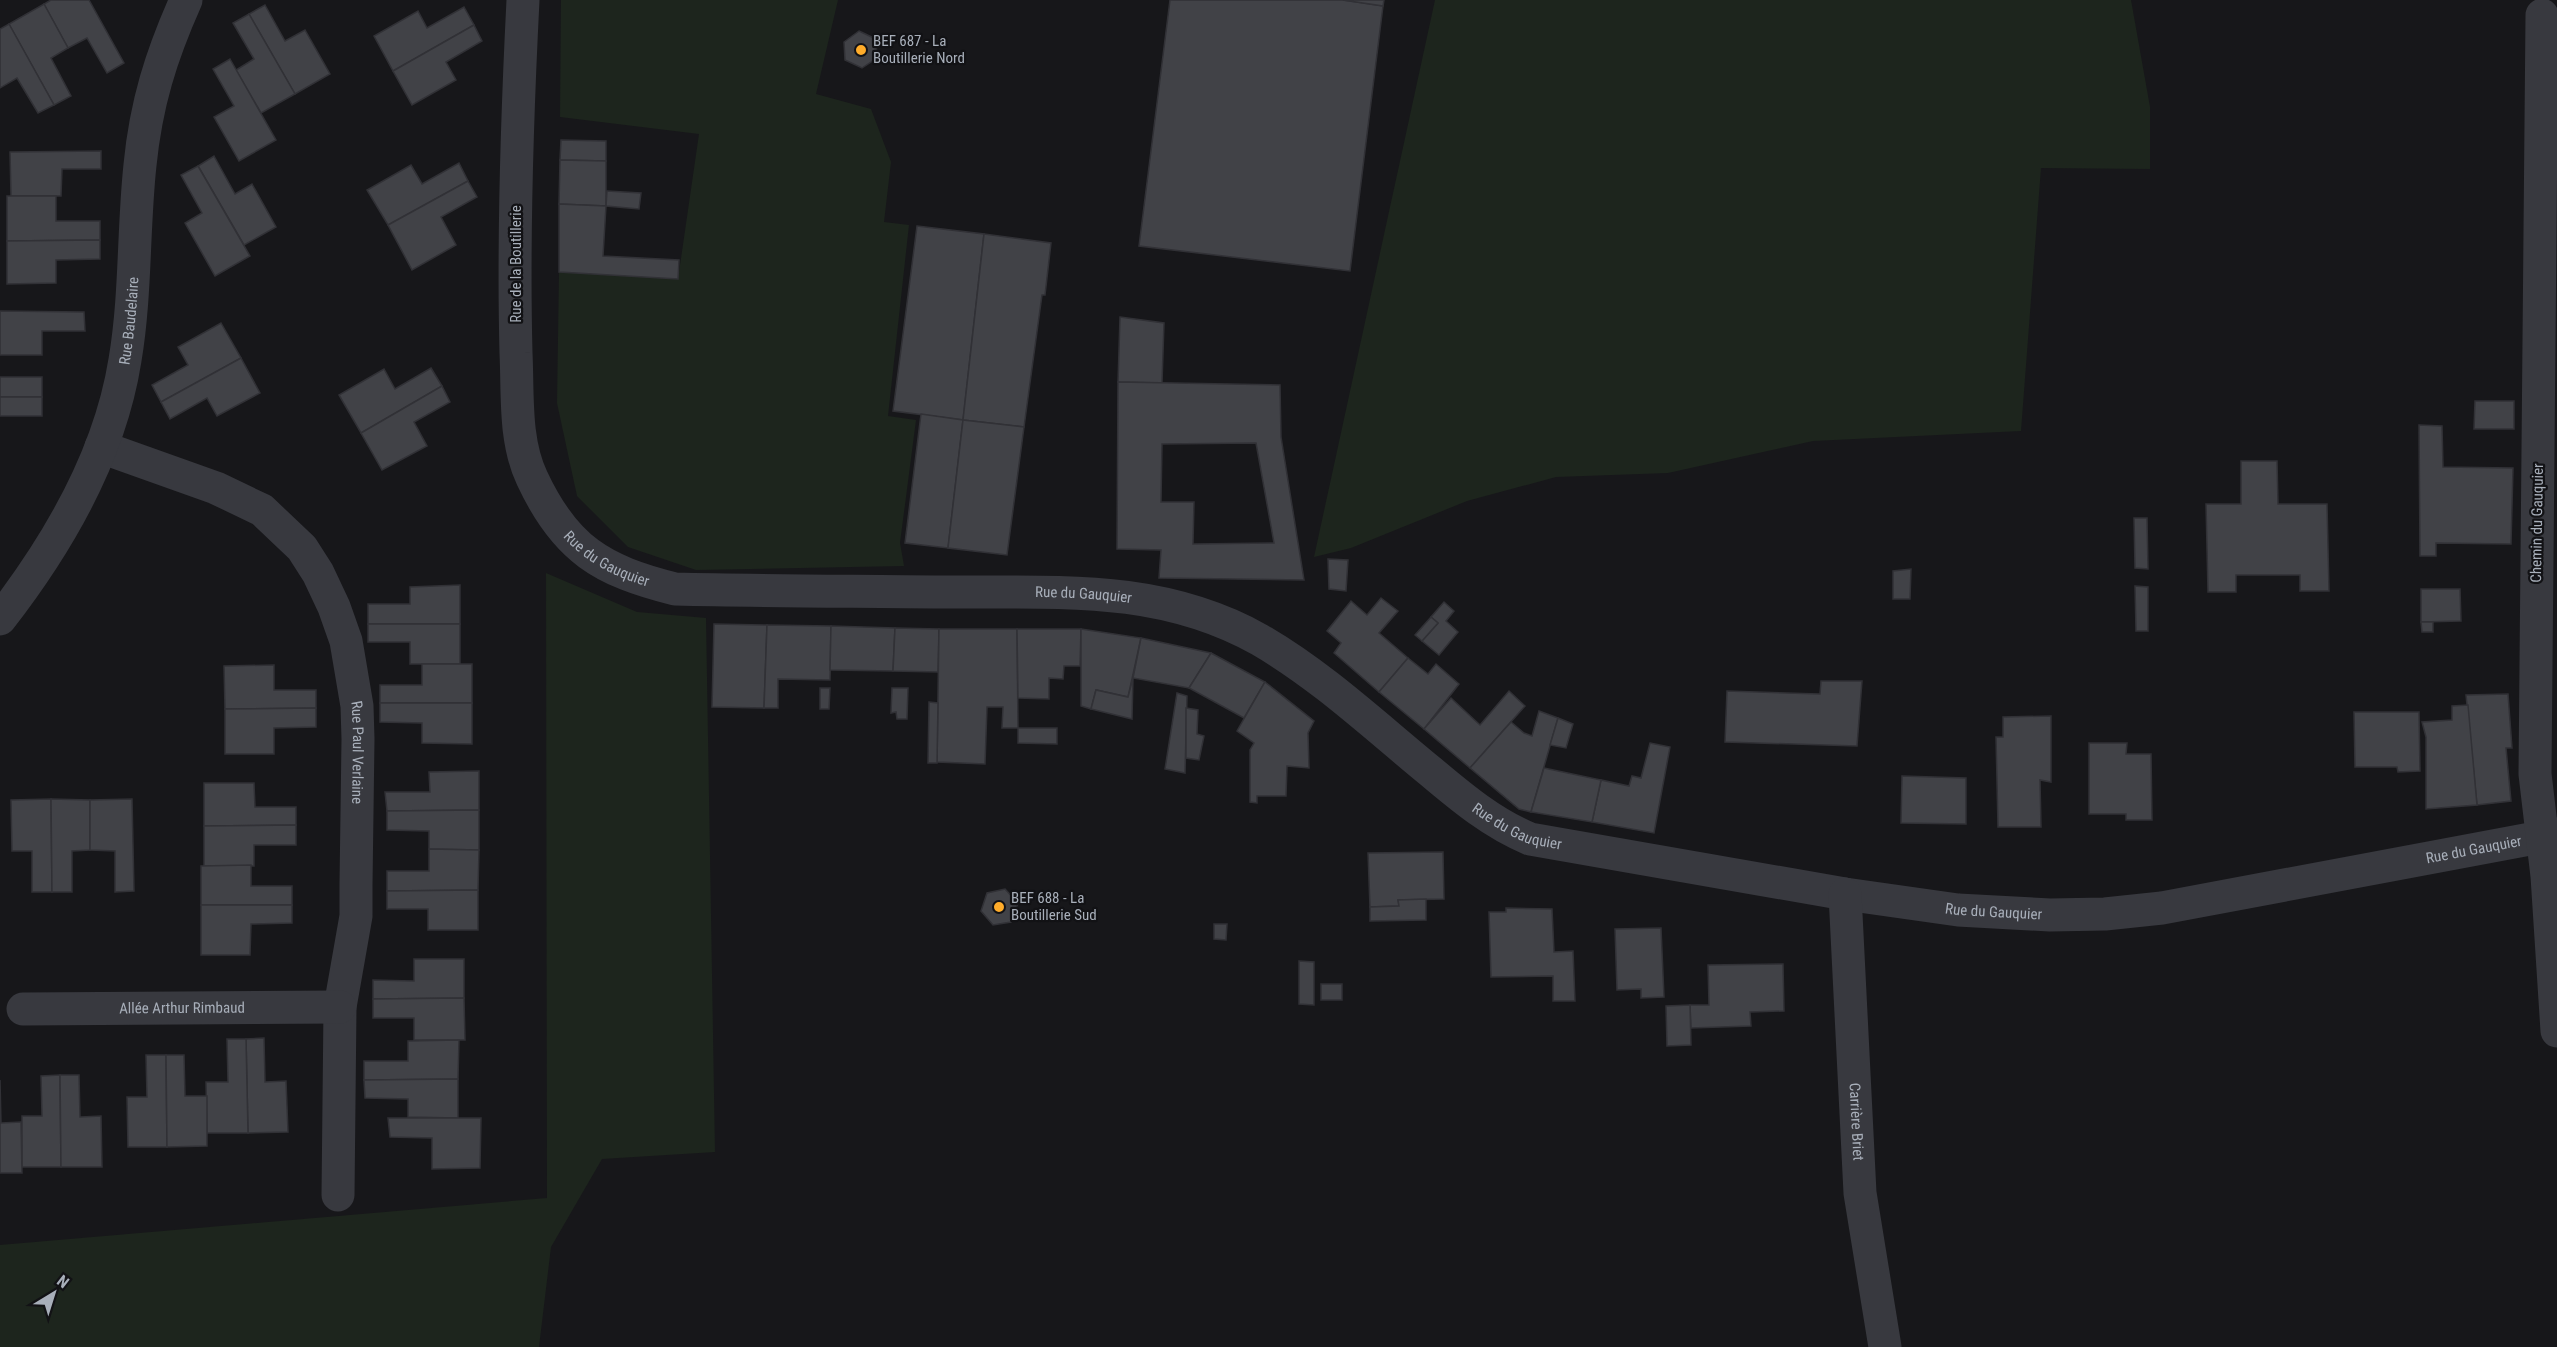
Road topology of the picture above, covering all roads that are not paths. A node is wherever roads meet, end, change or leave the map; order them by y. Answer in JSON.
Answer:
{"nodes":[{"id":1,"x":186,"y":0,"type":"edge"},
{"id":2,"x":523,"y":0,"type":"edge"},
{"id":3,"x":2542,"y":15,"type":"dead end"},
{"id":4,"x":101,"y":447,"type":"junction"},
{"id":5,"x":555,"y":519,"type":"joint"},
{"id":6,"x":0,"y":619,"type":"edge"},
{"id":7,"x":2549,"y":835,"type":"edge"},
{"id":8,"x":1845,"y":894,"type":"junction"},
{"id":9,"x":340,"y":1007,"type":"junction"},
{"id":10,"x":23,"y":1009,"type":"dead end"},
{"id":11,"x":2557,"y":1031,"type":"edge"},
{"id":12,"x":338,"y":1195,"type":"dead end"},
{"id":13,"x":1885,"y":1347,"type":"edge"}],
"edges":[{"from":1,"to":4,"type":"street","name":"Rue Baudelaire"},
{"from":2,"to":5,"type":"street","name":"Rue de la Boutillerie"},
{"from":3,"to":7,"type":"street","name":"Chemin du Gauquier"},
{"from":4,"to":6,"type":"street","name":"Rue Baudelaire"},
{"from":4,"to":9,"type":"street","name":"Rue Paul Verlaine"},
{"from":5,"to":8,"type":"street","name":"Rue du Gauquier"},
{"from":7,"to":8,"type":"street","name":"Rue du Gauquier"},
{"from":7,"to":11,"type":"street","name":"Chemin du Gauquier"},
{"from":8,"to":13,"type":"street","name":"Carrière Briet"},
{"from":9,"to":10,"type":"street","name":"Allée Arthur Rimbaud"},
{"from":9,"to":12,"type":"street","name":"Rue Paul Verlaine"}]}
